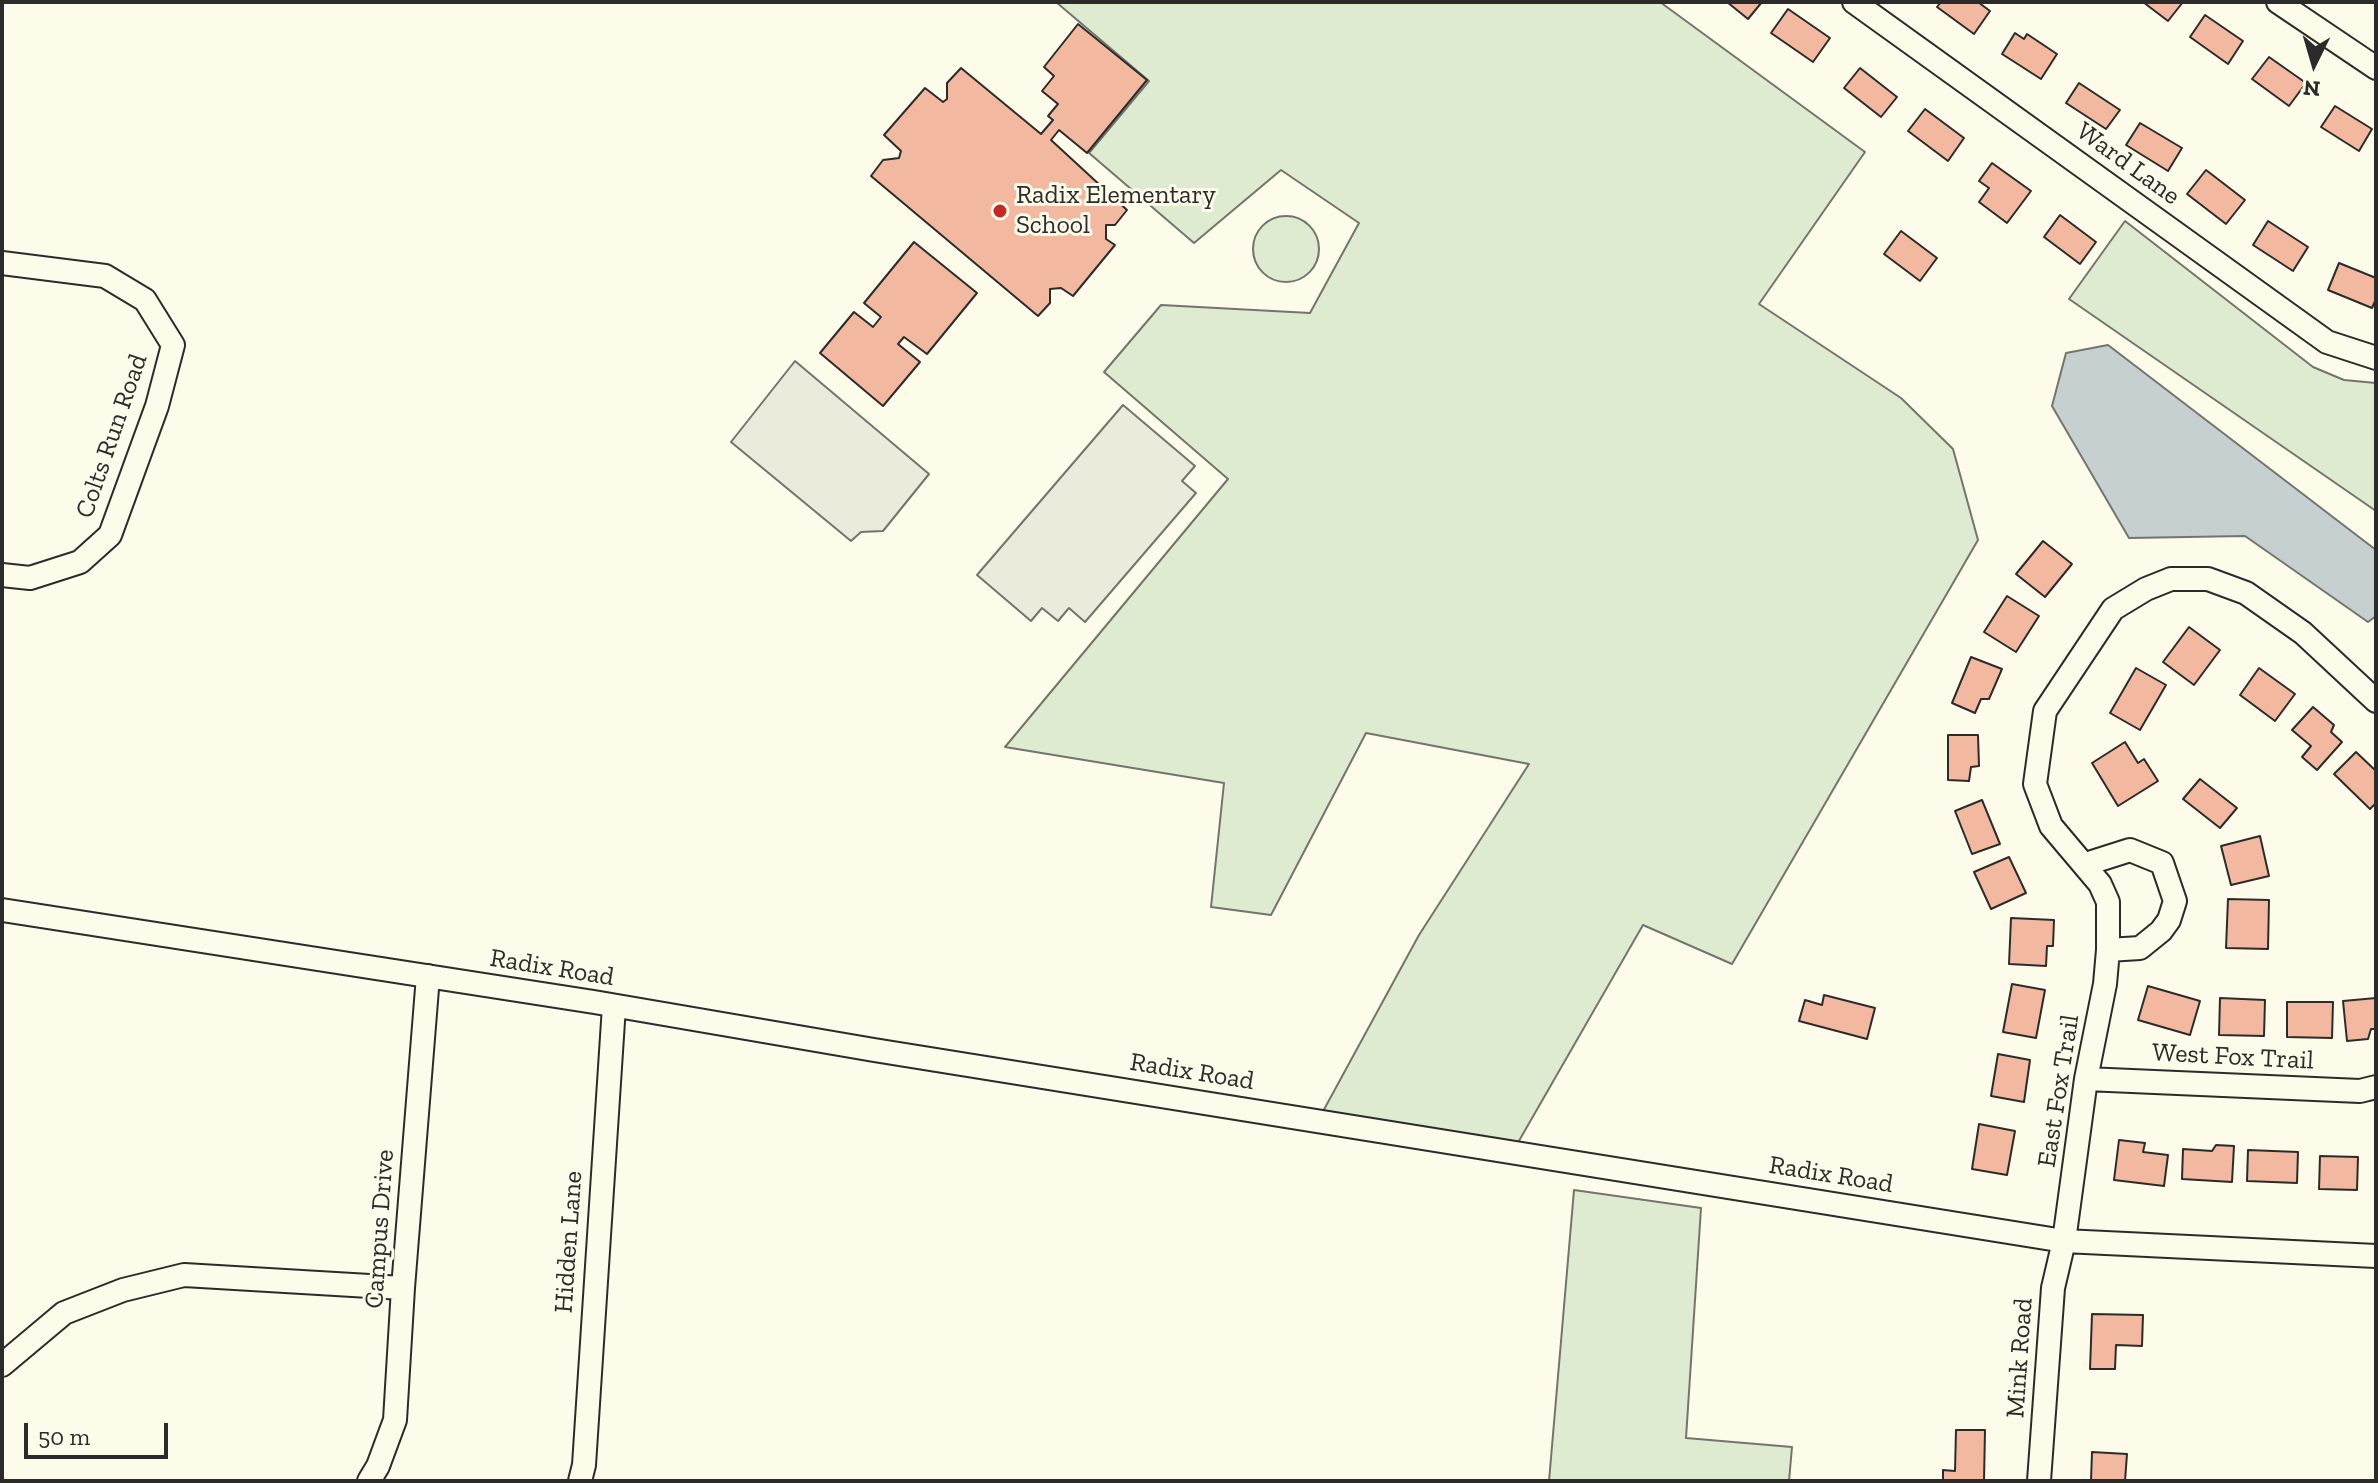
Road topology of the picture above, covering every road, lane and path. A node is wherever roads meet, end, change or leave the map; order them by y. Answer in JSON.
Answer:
{"nodes":[{"id":1,"x":1854,"y":2,"type":"edge"},
{"id":2,"x":2278,"y":2,"type":"edge"},
{"id":3,"x":2376,"y":68,"type":"edge"},
{"id":4,"x":2,"y":263,"type":"edge"},
{"id":5,"x":2376,"y":358,"type":"edge"},
{"id":6,"x":2,"y":575,"type":"edge"},
{"id":7,"x":2376,"y":701,"type":"edge"},
{"id":8,"x":2086,"y":864,"type":"junction"},
{"id":9,"x":2,"y":910,"type":"edge"},
{"id":10,"x":2108,"y":950,"type":"junction"},
{"id":11,"x":428,"y":976,"type":"junction"},
{"id":12,"x":614,"y":1006,"type":"junction"},
{"id":13,"x":2086,"y":1079,"type":"junction"},
{"id":14,"x":2376,"y":1087,"type":"edge"},
{"id":15,"x":2064,"y":1241,"type":"junction"},
{"id":16,"x":2376,"y":1256,"type":"edge"},
{"id":17,"x":403,"y":1288,"type":"junction"},
{"id":18,"x":2,"y":1365,"type":"edge"},
{"id":19,"x":369,"y":1481,"type":"edge"},
{"id":20,"x":580,"y":1481,"type":"edge"},
{"id":21,"x":2039,"y":1481,"type":"edge"}],
"edges":[{"from":1,"to":5,"type":"street","name":"Ward Lane"},
{"from":2,"to":3,"type":"street"},
{"from":4,"to":6,"type":"street","name":"Colts Run Road"},
{"from":7,"to":8,"type":"street","name":"East Fox Trail"},
{"from":8,"to":10,"type":"street","name":"East Fox Trail"},
{"from":8,"to":10,"type":"street"},
{"from":9,"to":11,"type":"street","name":"Radix Road"},
{"from":10,"to":13,"type":"street","name":"East Fox Trail"},
{"from":11,"to":12,"type":"street","name":"Radix Road"},
{"from":11,"to":17,"type":"street","name":"Campus Drive"},
{"from":12,"to":15,"type":"street","name":"Radix Road"},
{"from":12,"to":20,"type":"street","name":"Hidden Lane"},
{"from":13,"to":14,"type":"street","name":"West Fox Trail"},
{"from":13,"to":15,"type":"street","name":"East Fox Trail"},
{"from":15,"to":16,"type":"street","name":"Radix Road"},
{"from":15,"to":21,"type":"street","name":"Mink Road"},
{"from":17,"to":18,"type":"street"},
{"from":17,"to":19,"type":"street","name":"Campus Drive"}]}
